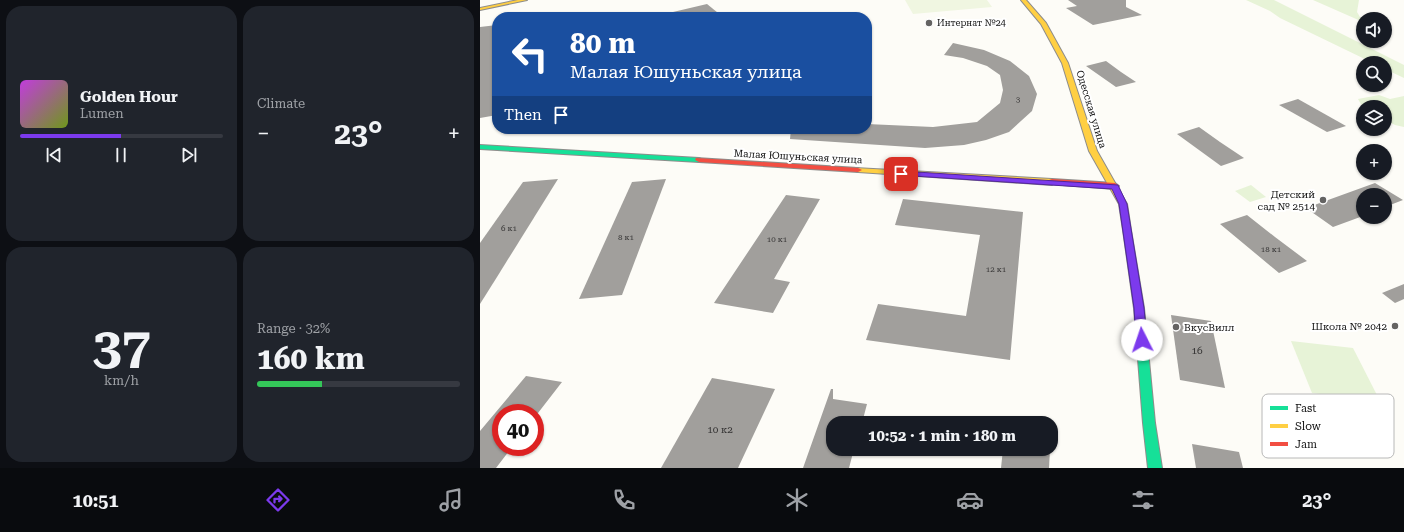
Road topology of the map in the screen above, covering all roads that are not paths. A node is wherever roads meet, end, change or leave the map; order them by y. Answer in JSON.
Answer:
{"nodes":[{"id":1,"x":500,"y":0,"type":"edge"},
{"id":2,"x":525,"y":0,"type":"edge"},
{"id":3,"x":1023,"y":0,"type":"edge"},
{"id":4,"x":480,"y":4,"type":"edge"},
{"id":5,"x":480,"y":9,"type":"edge"},
{"id":6,"x":480,"y":147,"type":"edge"},
{"id":7,"x":1115,"y":186,"type":"junction"},
{"id":8,"x":1155,"y":468,"type":"edge"}],
"edges":[{"from":1,"to":4,"type":"street"},
{"from":2,"to":5,"type":"street"},
{"from":3,"to":7,"type":"street","name":"Одесская улица"},
{"from":6,"to":7,"type":"street","name":"Малая Юшуньская улица"},
{"from":7,"to":8,"type":"street","name":"Одесская улица"}]}
